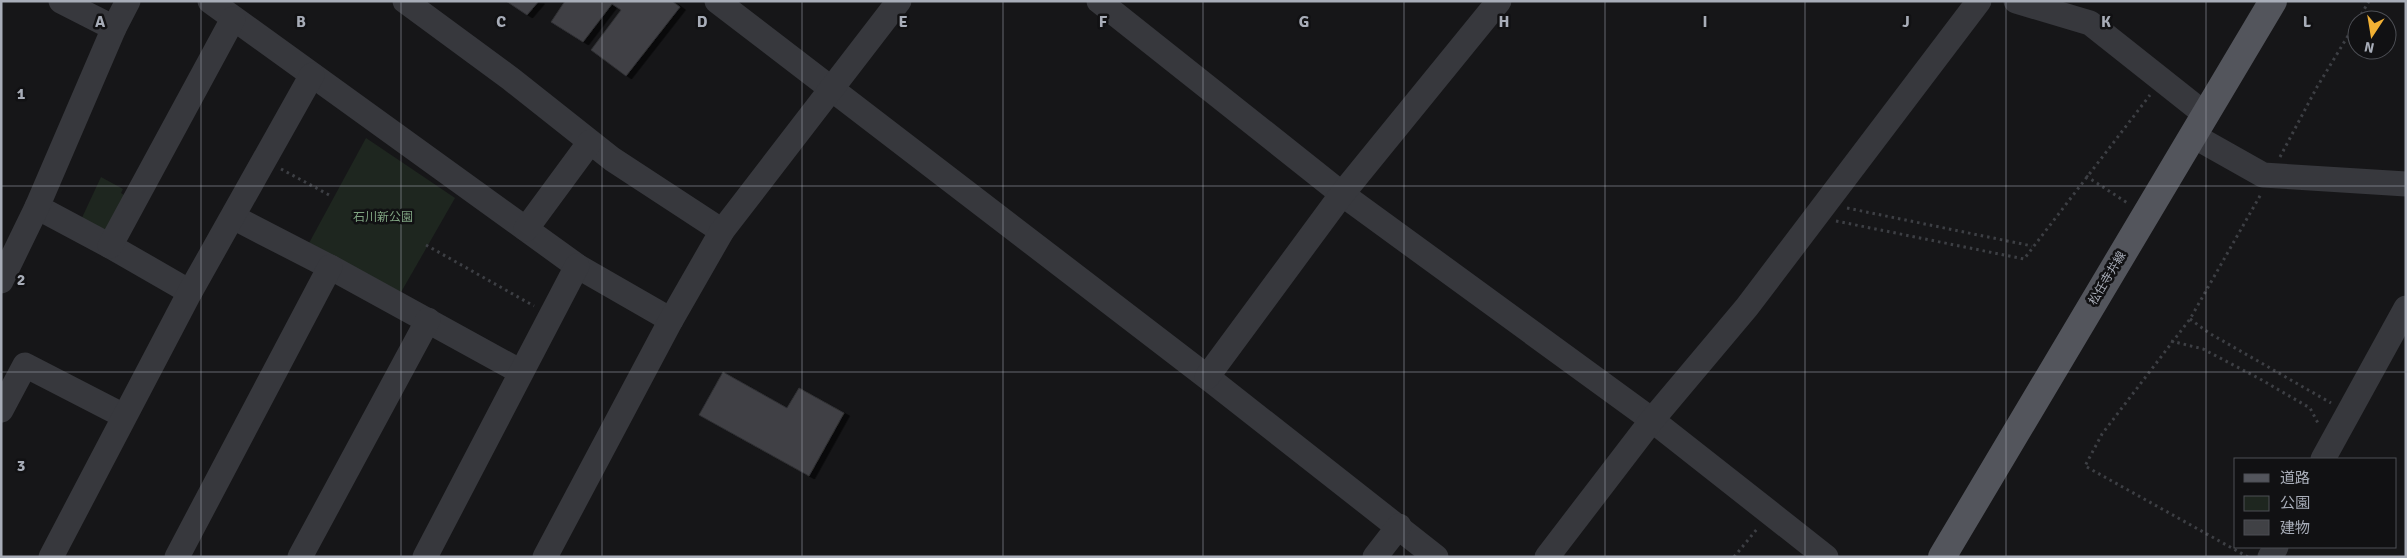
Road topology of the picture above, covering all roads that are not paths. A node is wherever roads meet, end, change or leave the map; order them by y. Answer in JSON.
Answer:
{"nodes":[{"id":1,"x":61,"y":1,"type":"edge"},
{"id":2,"x":128,"y":1,"type":"edge"},
{"id":3,"x":405,"y":1,"type":"edge"},
{"id":4,"x":717,"y":1,"type":"edge"},
{"id":5,"x":899,"y":1,"type":"edge"},
{"id":6,"x":1099,"y":1,"type":"edge"},
{"id":7,"x":1499,"y":1,"type":"edge"},
{"id":8,"x":1979,"y":1,"type":"edge"},
{"id":9,"x":2016,"y":1,"type":"edge"},
{"id":10,"x":2273,"y":1,"type":"edge"},
{"id":11,"x":222,"y":8,"type":"edge"},
{"id":12,"x":114,"y":28,"type":"junction"},
{"id":13,"x":312,"y":75,"type":"junction"},
{"id":14,"x":831,"y":88,"type":"junction"},
{"id":15,"x":2199,"y":125,"type":"junction"},
{"id":16,"x":590,"y":142,"type":"junction"},
{"id":17,"x":2406,"y":184,"type":"edge"},
{"id":18,"x":1342,"y":194,"type":"junction"},
{"id":19,"x":37,"y":207,"type":"junction"},
{"id":20,"x":234,"y":217,"type":"junction"},
{"id":21,"x":526,"y":229,"type":"junction"},
{"id":22,"x":722,"y":231,"type":"junction"},
{"id":23,"x":110,"y":246,"type":"junction"},
{"id":24,"x":330,"y":266,"type":"junction"},
{"id":25,"x":577,"y":266,"type":"junction"},
{"id":26,"x":1,"y":281,"type":"edge"},
{"id":27,"x":190,"y":292,"type":"junction"},
{"id":28,"x":2406,"y":308,"type":"edge"},
{"id":29,"x":428,"y":320,"type":"junction"},
{"id":30,"x":671,"y":320,"type":"junction"},
{"id":31,"x":521,"y":372,"type":"junction"},
{"id":32,"x":1207,"y":376,"type":"junction"},
{"id":33,"x":1,"y":410,"type":"edge"},
{"id":34,"x":124,"y":416,"type":"junction"},
{"id":35,"x":1652,"y":420,"type":"junction"},
{"id":36,"x":2326,"y":455,"type":"edge"},
{"id":37,"x":1399,"y":526,"type":"junction"},
{"id":38,"x":1950,"y":555,"type":"edge"},
{"id":39,"x":51,"y":557,"type":"edge"},
{"id":40,"x":177,"y":557,"type":"edge"},
{"id":41,"x":300,"y":557,"type":"edge"},
{"id":42,"x":425,"y":557,"type":"edge"},
{"id":43,"x":545,"y":557,"type":"edge"},
{"id":44,"x":1376,"y":557,"type":"edge"},
{"id":45,"x":1436,"y":557,"type":"edge"},
{"id":46,"x":1547,"y":557,"type":"edge"},
{"id":47,"x":1826,"y":557,"type":"edge"}],
"edges":[{"from":1,"to":12,"type":"street"},
{"from":2,"to":12,"type":"street"},
{"from":3,"to":16,"type":"street"},
{"from":4,"to":14,"type":"street"},
{"from":5,"to":14,"type":"street"},
{"from":6,"to":18,"type":"street"},
{"from":7,"to":18,"type":"street"},
{"from":8,"to":35,"type":"street"},
{"from":9,"to":15,"type":"street"},
{"from":10,"to":15,"type":"main road","name":"松任寺井線"},
{"from":11,"to":13,"type":"street"},
{"from":11,"to":23,"type":"street"},
{"from":12,"to":19,"type":"street"},
{"from":13,"to":20,"type":"street"},
{"from":13,"to":21,"type":"street"},
{"from":14,"to":22,"type":"street"},
{"from":14,"to":32,"type":"street"},
{"from":15,"to":17,"type":"street"},
{"from":15,"to":38,"type":"main road","name":"松任寺井線"},
{"from":16,"to":21,"type":"street"},
{"from":16,"to":22,"type":"street"},
{"from":18,"to":32,"type":"street"},
{"from":18,"to":35,"type":"street"},
{"from":19,"to":23,"type":"street"},
{"from":19,"to":26,"type":"street"},
{"from":20,"to":24,"type":"street"},
{"from":20,"to":27,"type":"street"},
{"from":21,"to":25,"type":"street"},
{"from":22,"to":30,"type":"street"},
{"from":23,"to":27,"type":"street"},
{"from":24,"to":29,"type":"street"},
{"from":24,"to":40,"type":"street"},
{"from":25,"to":30,"type":"street"},
{"from":25,"to":31,"type":"street"},
{"from":27,"to":34,"type":"street"},
{"from":28,"to":36,"type":"street"},
{"from":29,"to":31,"type":"street"},
{"from":29,"to":41,"type":"street"},
{"from":30,"to":43,"type":"street"},
{"from":31,"to":42,"type":"street"},
{"from":32,"to":37,"type":"street"},
{"from":33,"to":34,"type":"street"},
{"from":34,"to":39,"type":"street"},
{"from":35,"to":46,"type":"street"},
{"from":35,"to":47,"type":"street"},
{"from":37,"to":44,"type":"street"},
{"from":37,"to":45,"type":"street"}]}
